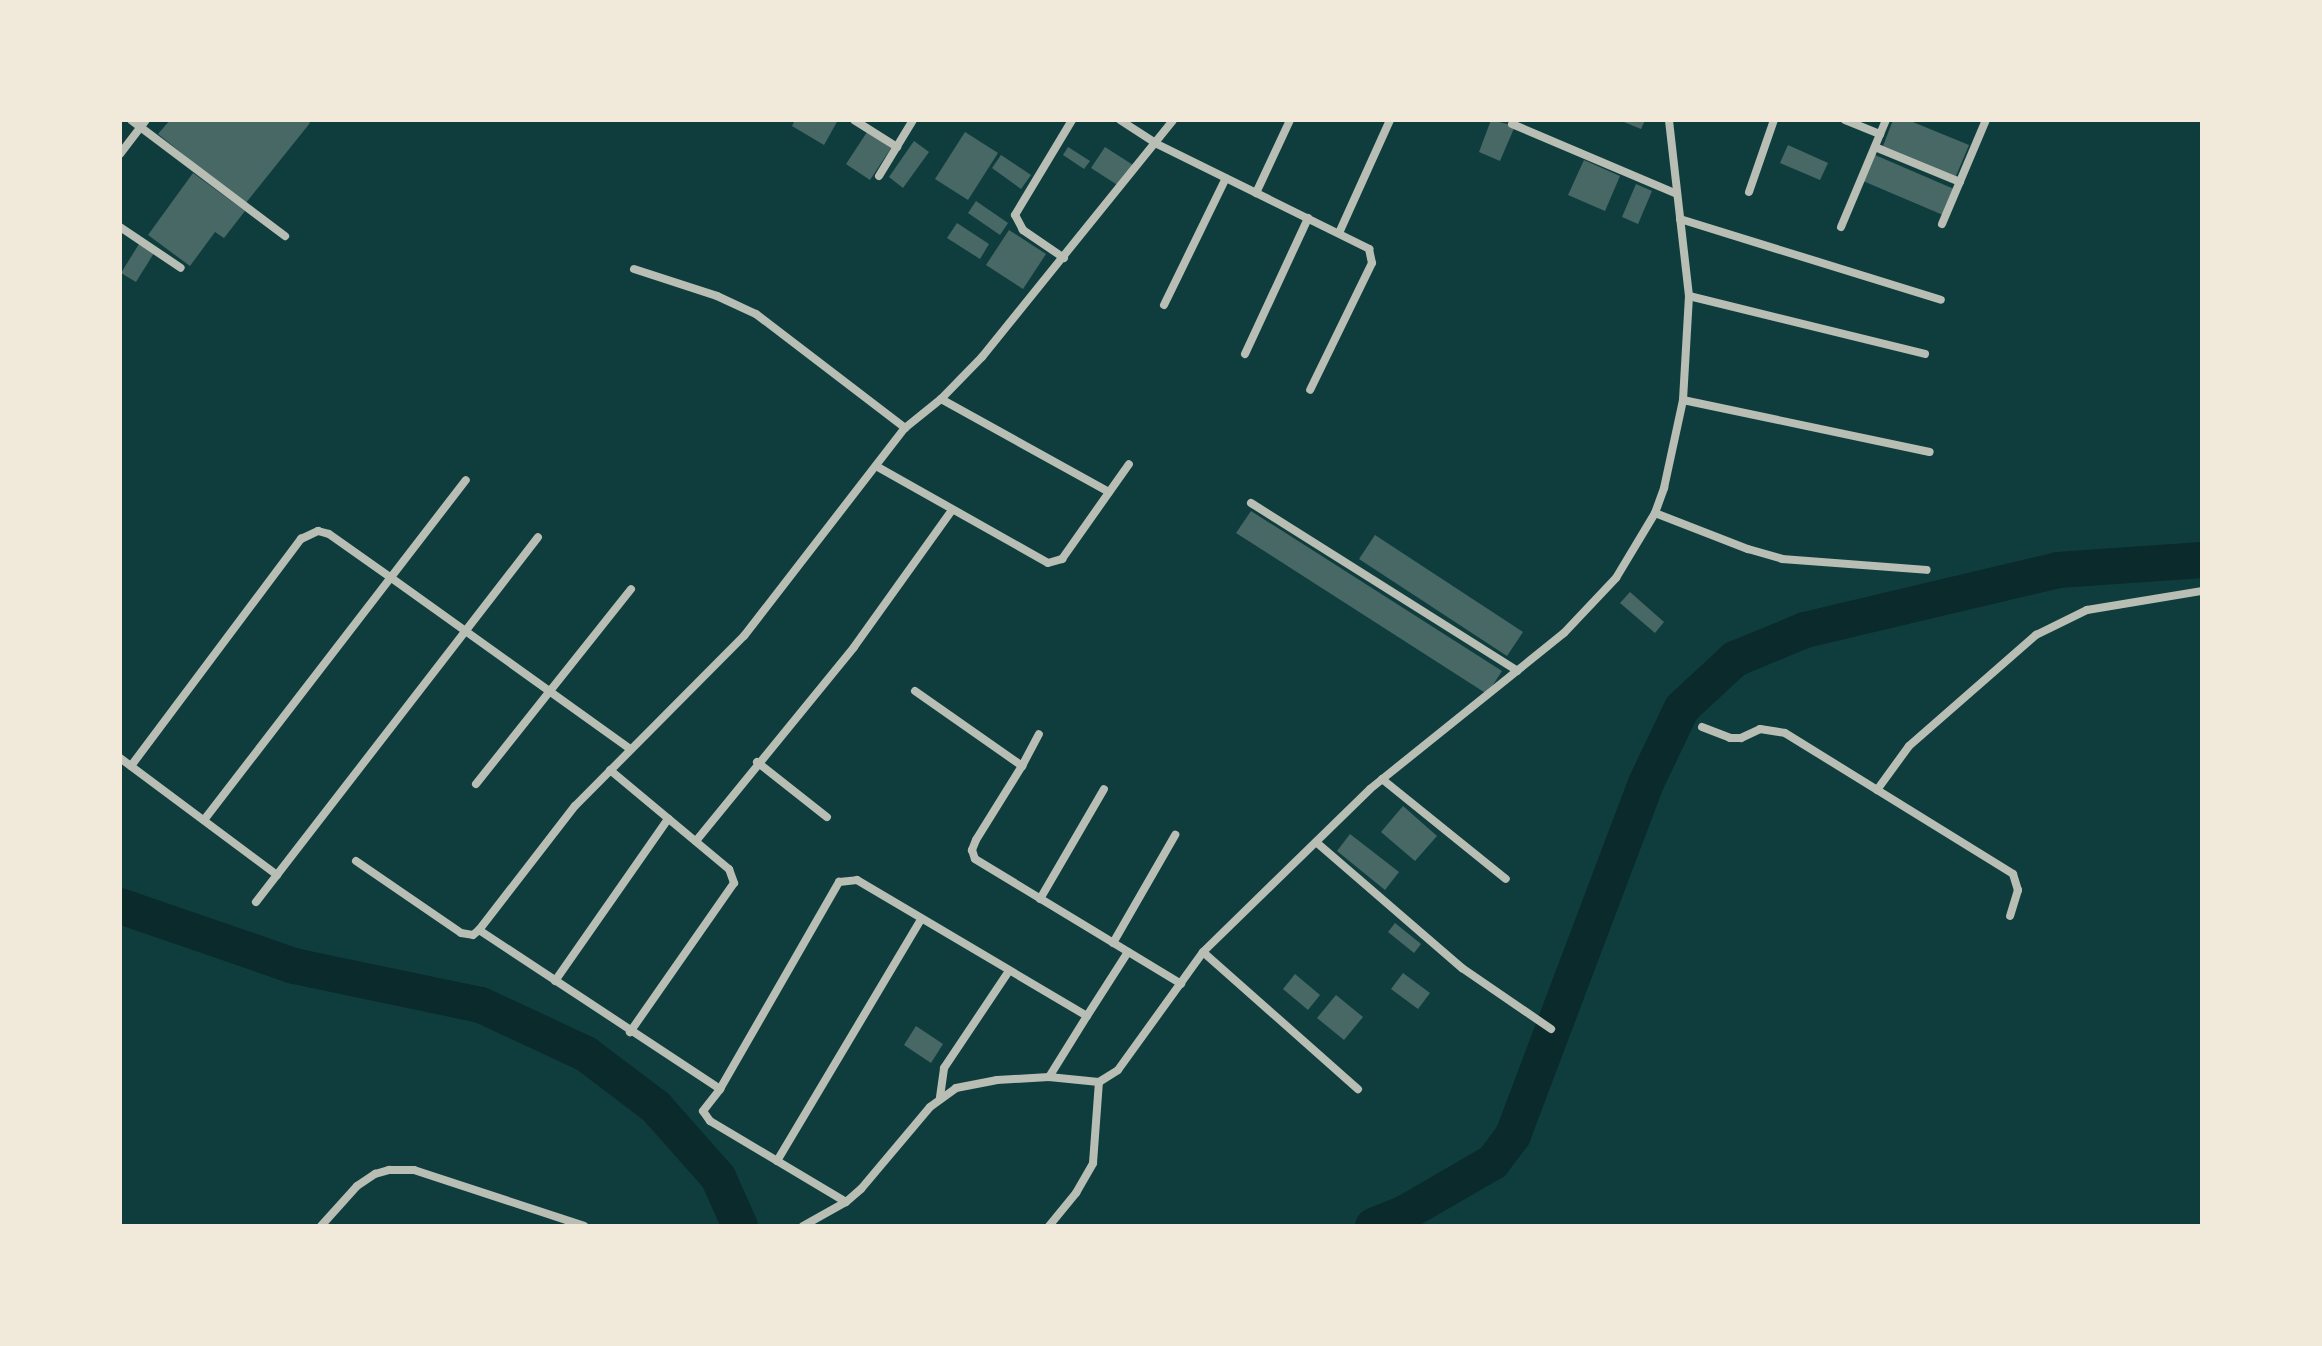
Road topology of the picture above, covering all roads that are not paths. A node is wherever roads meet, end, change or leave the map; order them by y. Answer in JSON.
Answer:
{"nodes":[{"id":1,"x":131,"y":120,"type":"edge"},
{"id":2,"x":854,"y":120,"type":"edge"},
{"id":3,"x":913,"y":120,"type":"edge"},
{"id":4,"x":1072,"y":120,"type":"edge"},
{"id":5,"x":1120,"y":120,"type":"edge"},
{"id":6,"x":1173,"y":120,"type":"edge"},
{"id":7,"x":1290,"y":120,"type":"edge"},
{"id":8,"x":1390,"y":120,"type":"edge"},
{"id":9,"x":1669,"y":120,"type":"edge"},
{"id":10,"x":1774,"y":120,"type":"edge"},
{"id":11,"x":1845,"y":120,"type":"edge"},
{"id":12,"x":1886,"y":120,"type":"edge"},
{"id":13,"x":1986,"y":120,"type":"edge"},
{"id":14,"x":143,"y":124,"type":"edge"},
{"id":15,"x":1512,"y":124,"type":"dead end"},
{"id":16,"x":1880,"y":134,"type":"junction"},
{"id":17,"x":1157,"y":144,"type":"junction"},
{"id":18,"x":897,"y":147,"type":"junction"},
{"id":19,"x":1875,"y":147,"type":"junction"},
{"id":20,"x":120,"y":154,"type":"edge"},
{"id":21,"x":879,"y":176,"type":"dead end"},
{"id":22,"x":1226,"y":178,"type":"junction"},
{"id":23,"x":1960,"y":182,"type":"junction"},
{"id":24,"x":1749,"y":192,"type":"dead end"},
{"id":25,"x":1256,"y":193,"type":"junction"},
{"id":26,"x":1677,"y":194,"type":"junction"},
{"id":27,"x":1308,"y":218,"type":"junction"},
{"id":28,"x":1680,"y":219,"type":"junction"},
{"id":29,"x":1942,"y":224,"type":"dead end"},
{"id":30,"x":120,"y":227,"type":"edge"},
{"id":31,"x":1841,"y":227,"type":"dead end"},
{"id":32,"x":1339,"y":233,"type":"junction"},
{"id":33,"x":285,"y":236,"type":"dead end"},
{"id":34,"x":1064,"y":258,"type":"junction"},
{"id":35,"x":181,"y":268,"type":"dead end"},
{"id":36,"x":634,"y":269,"type":"dead end"},
{"id":37,"x":1689,"y":296,"type":"junction"},
{"id":38,"x":1941,"y":300,"type":"dead end"},
{"id":39,"x":1164,"y":305,"type":"dead end"},
{"id":40,"x":1245,"y":354,"type":"dead end"},
{"id":41,"x":1925,"y":354,"type":"dead end"},
{"id":42,"x":1310,"y":390,"type":"dead end"},
{"id":43,"x":941,"y":399,"type":"junction"},
{"id":44,"x":1683,"y":400,"type":"junction"},
{"id":45,"x":905,"y":428,"type":"junction"},
{"id":46,"x":1930,"y":452,"type":"dead end"},
{"id":47,"x":1129,"y":464,"type":"dead end"},
{"id":48,"x":876,"y":466,"type":"junction"},
{"id":49,"x":466,"y":480,"type":"dead end"},
{"id":50,"x":1109,"y":492,"type":"junction"},
{"id":51,"x":1251,"y":503,"type":"dead end"},
{"id":52,"x":952,"y":510,"type":"junction"},
{"id":53,"x":1655,"y":513,"type":"junction"},
{"id":54,"x":538,"y":537,"type":"dead end"},
{"id":55,"x":1927,"y":570,"type":"dead end"},
{"id":56,"x":390,"y":577,"type":"junction"},
{"id":57,"x":631,"y":589,"type":"dead end"},
{"id":58,"x":2202,"y":591,"type":"edge"},
{"id":59,"x":466,"y":630,"type":"junction"},
{"id":60,"x":1518,"y":671,"type":"junction"},
{"id":61,"x":549,"y":690,"type":"junction"},
{"id":62,"x":915,"y":691,"type":"dead end"},
{"id":63,"x":1702,"y":727,"type":"dead end"},
{"id":64,"x":1039,"y":734,"type":"dead end"},
{"id":65,"x":630,"y":749,"type":"junction"},
{"id":66,"x":120,"y":758,"type":"edge"},
{"id":67,"x":757,"y":762,"type":"junction"},
{"id":68,"x":131,"y":766,"type":"junction"},
{"id":69,"x":1022,"y":766,"type":"junction"},
{"id":70,"x":610,"y":770,"type":"junction"},
{"id":71,"x":1382,"y":779,"type":"junction"},
{"id":72,"x":476,"y":784,"type":"dead end"},
{"id":73,"x":1104,"y":789,"type":"dead end"},
{"id":74,"x":1877,"y":790,"type":"junction"},
{"id":75,"x":827,"y":817,"type":"dead end"},
{"id":76,"x":668,"y":819,"type":"junction"},
{"id":77,"x":204,"y":820,"type":"junction"},
{"id":78,"x":1175,"y":835,"type":"dead end"},
{"id":79,"x":696,"y":841,"type":"junction"},
{"id":80,"x":1316,"y":842,"type":"junction"},
{"id":81,"x":356,"y":861,"type":"dead end"},
{"id":82,"x":277,"y":875,"type":"junction"},
{"id":83,"x":1506,"y":879,"type":"dead end"},
{"id":84,"x":1040,"y":899,"type":"junction"},
{"id":85,"x":256,"y":902,"type":"dead end"},
{"id":86,"x":2010,"y":916,"type":"dead end"},
{"id":87,"x":921,"y":919,"type":"junction"},
{"id":88,"x":479,"y":930,"type":"junction"},
{"id":89,"x":1113,"y":943,"type":"junction"},
{"id":90,"x":1128,"y":952,"type":"junction"},
{"id":91,"x":1203,"y":952,"type":"junction"},
{"id":92,"x":1009,"y":971,"type":"junction"},
{"id":93,"x":555,"y":981,"type":"junction"},
{"id":94,"x":1181,"y":984,"type":"junction"},
{"id":95,"x":1087,"y":1016,"type":"junction"},
{"id":96,"x":1551,"y":1029,"type":"dead end"},
{"id":97,"x":630,"y":1032,"type":"junction"},
{"id":98,"x":1049,"y":1077,"type":"junction"},
{"id":99,"x":1099,"y":1082,"type":"junction"},
{"id":100,"x":720,"y":1089,"type":"junction"},
{"id":101,"x":1358,"y":1089,"type":"dead end"},
{"id":102,"x":940,"y":1097,"type":"junction"},
{"id":103,"x":777,"y":1161,"type":"junction"},
{"id":104,"x":846,"y":1202,"type":"junction"},
{"id":105,"x":321,"y":1226,"type":"edge"},
{"id":106,"x":584,"y":1226,"type":"edge"},
{"id":107,"x":803,"y":1226,"type":"edge"},
{"id":108,"x":1049,"y":1226,"type":"edge"}],
"edges":[{"from":1,"to":14,"type":"street"},
{"from":2,"to":18,"type":"street"},
{"from":3,"to":18,"type":"street"},
{"from":4,"to":34,"type":"street"},
{"from":5,"to":17,"type":"street"},
{"from":6,"to":17,"type":"street"},
{"from":7,"to":25,"type":"street"},
{"from":8,"to":32,"type":"street"},
{"from":9,"to":26,"type":"street"},
{"from":10,"to":24,"type":"street"},
{"from":11,"to":16,"type":"street"},
{"from":12,"to":16,"type":"street"},
{"from":13,"to":23,"type":"street"},
{"from":14,"to":20,"type":"street"},
{"from":14,"to":33,"type":"street"},
{"from":15,"to":26,"type":"street"},
{"from":16,"to":19,"type":"street"},
{"from":17,"to":22,"type":"street"},
{"from":17,"to":34,"type":"street"},
{"from":18,"to":21,"type":"street"},
{"from":19,"to":23,"type":"street"},
{"from":19,"to":31,"type":"street"},
{"from":22,"to":25,"type":"street"},
{"from":22,"to":39,"type":"street"},
{"from":23,"to":29,"type":"street"},
{"from":25,"to":27,"type":"street"},
{"from":26,"to":28,"type":"street"},
{"from":27,"to":32,"type":"street"},
{"from":27,"to":40,"type":"street"},
{"from":28,"to":37,"type":"street"},
{"from":28,"to":38,"type":"street"},
{"from":30,"to":35,"type":"street"},
{"from":32,"to":42,"type":"street"},
{"from":34,"to":43,"type":"street"},
{"from":36,"to":45,"type":"street"},
{"from":37,"to":41,"type":"street"},
{"from":37,"to":44,"type":"street"},
{"from":43,"to":45,"type":"street"},
{"from":43,"to":50,"type":"street"},
{"from":44,"to":46,"type":"street"},
{"from":44,"to":53,"type":"street"},
{"from":45,"to":48,"type":"street"},
{"from":47,"to":50,"type":"street"},
{"from":48,"to":52,"type":"street"},
{"from":48,"to":65,"type":"street"},
{"from":49,"to":56,"type":"street"},
{"from":50,"to":52,"type":"street"},
{"from":51,"to":60,"type":"street"},
{"from":52,"to":67,"type":"street"},
{"from":53,"to":55,"type":"street"},
{"from":53,"to":60,"type":"street"},
{"from":54,"to":59,"type":"street"},
{"from":56,"to":59,"type":"street"},
{"from":56,"to":68,"type":"street"},
{"from":56,"to":77,"type":"street"},
{"from":57,"to":61,"type":"street"},
{"from":58,"to":74,"type":"street"},
{"from":59,"to":61,"type":"street"},
{"from":59,"to":82,"type":"street"},
{"from":60,"to":71,"type":"street"},
{"from":61,"to":65,"type":"street"},
{"from":61,"to":72,"type":"street"},
{"from":62,"to":69,"type":"street"},
{"from":63,"to":74,"type":"street"},
{"from":64,"to":69,"type":"street"},
{"from":65,"to":70,"type":"street"},
{"from":66,"to":68,"type":"street"},
{"from":67,"to":75,"type":"street"},
{"from":67,"to":79,"type":"street"},
{"from":68,"to":77,"type":"street"},
{"from":69,"to":84,"type":"street"},
{"from":70,"to":76,"type":"street"},
{"from":70,"to":88,"type":"street"},
{"from":71,"to":80,"type":"street"},
{"from":71,"to":83,"type":"street"},
{"from":73,"to":84,"type":"street"},
{"from":74,"to":86,"type":"street"},
{"from":76,"to":79,"type":"street"},
{"from":76,"to":93,"type":"street"},
{"from":77,"to":82,"type":"street"},
{"from":78,"to":89,"type":"street"},
{"from":79,"to":97,"type":"street"},
{"from":80,"to":91,"type":"street"},
{"from":80,"to":96,"type":"street"},
{"from":81,"to":88,"type":"street"},
{"from":82,"to":85,"type":"street"},
{"from":84,"to":89,"type":"street"},
{"from":87,"to":92,"type":"street"},
{"from":87,"to":100,"type":"street"},
{"from":87,"to":103,"type":"street"},
{"from":88,"to":93,"type":"street"},
{"from":89,"to":90,"type":"street"},
{"from":90,"to":94,"type":"street"},
{"from":90,"to":95,"type":"street"},
{"from":91,"to":94,"type":"street"},
{"from":91,"to":101,"type":"street"},
{"from":92,"to":95,"type":"street"},
{"from":92,"to":102,"type":"street"},
{"from":93,"to":97,"type":"street"},
{"from":94,"to":99,"type":"street"},
{"from":95,"to":98,"type":"street"},
{"from":97,"to":100,"type":"street"},
{"from":98,"to":99,"type":"street"},
{"from":98,"to":102,"type":"street"},
{"from":99,"to":108,"type":"street"},
{"from":100,"to":103,"type":"street"},
{"from":102,"to":104,"type":"street"},
{"from":103,"to":104,"type":"street"},
{"from":104,"to":107,"type":"street"},
{"from":105,"to":106,"type":"street"}]}
